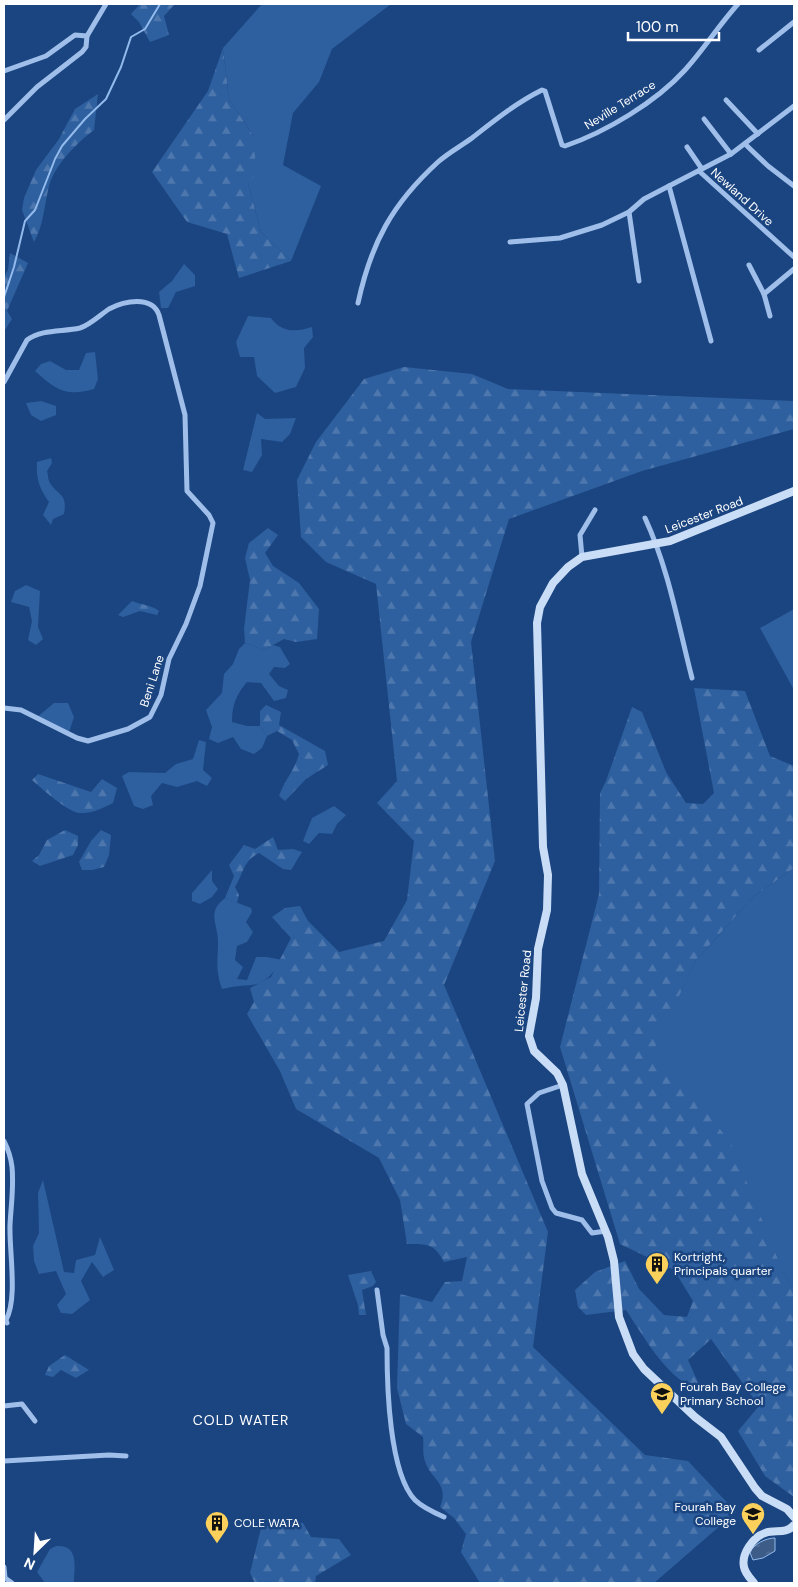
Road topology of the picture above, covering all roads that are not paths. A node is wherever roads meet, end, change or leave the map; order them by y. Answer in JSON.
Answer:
{"nodes":[{"id":1,"x":106,"y":4,"type":"edge"},
{"id":2,"x":738,"y":4,"type":"edge"},
{"id":3,"x":794,"y":22,"type":"edge"},
{"id":4,"x":87,"y":36,"type":"junction"},
{"id":5,"x":759,"y":50,"type":"dead end"},
{"id":6,"x":4,"y":71,"type":"edge"},
{"id":7,"x":726,"y":100,"type":"dead end"},
{"id":8,"x":794,"y":106,"type":"edge"},
{"id":9,"x":704,"y":119,"type":"dead end"},
{"id":10,"x":4,"y":120,"type":"edge"},
{"id":11,"x":758,"y":134,"type":"junction"},
{"id":12,"x":745,"y":144,"type":"junction"},
{"id":13,"x":687,"y":147,"type":"dead end"},
{"id":14,"x":731,"y":154,"type":"junction"},
{"id":15,"x":701,"y":170,"type":"junction"},
{"id":16,"x":669,"y":186,"type":"junction"},
{"id":17,"x":794,"y":186,"type":"edge"},
{"id":18,"x":628,"y":212,"type":"junction"},
{"id":19,"x":510,"y":242,"type":"dead end"},
{"id":20,"x":794,"y":257,"type":"edge"},
{"id":21,"x":749,"y":265,"type":"dead end"},
{"id":22,"x":794,"y":269,"type":"edge"},
{"id":23,"x":640,"y":281,"type":"dead end"},
{"id":24,"x":764,"y":294,"type":"junction"},
{"id":25,"x":358,"y":303,"type":"dead end"},
{"id":26,"x":770,"y":316,"type":"dead end"},
{"id":27,"x":711,"y":341,"type":"dead end"},
{"id":28,"x":4,"y":382,"type":"edge"},
{"id":29,"x":793,"y":493,"type":"edge"},
{"id":30,"x":595,"y":510,"type":"dead end"},
{"id":31,"x":644,"y":518,"type":"dead end"},
{"id":32,"x":657,"y":544,"type":"junction"},
{"id":33,"x":582,"y":557,"type":"junction"},
{"id":34,"x":692,"y":678,"type":"dead end"},
{"id":35,"x":4,"y":708,"type":"edge"},
{"id":36,"x":563,"y":1085,"type":"junction"},
{"id":37,"x":4,"y":1141,"type":"edge"},
{"id":38,"x":606,"y":1231,"type":"junction"},
{"id":39,"x":378,"y":1290,"type":"dead end"},
{"id":40,"x":7,"y":1323,"type":"dead end"},
{"id":41,"x":4,"y":1406,"type":"edge"},
{"id":42,"x":35,"y":1420,"type":"dead end"},
{"id":43,"x":126,"y":1456,"type":"dead end"},
{"id":44,"x":4,"y":1461,"type":"edge"},
{"id":45,"x":444,"y":1517,"type":"dead end"},
{"id":46,"x":794,"y":1517,"type":"edge"},
{"id":47,"x":794,"y":1525,"type":"edge"},
{"id":48,"x":4,"y":1567,"type":"edge"},
{"id":49,"x":12,"y":1583,"type":"edge"},
{"id":50,"x":754,"y":1583,"type":"edge"}],
"edges":[{"from":1,"to":4,"type":"street"},
{"from":2,"to":25,"type":"street","name":"Neville Terrace"},
{"from":3,"to":5,"type":"street"},
{"from":4,"to":6,"type":"street"},
{"from":4,"to":10,"type":"street"},
{"from":7,"to":11,"type":"street"},
{"from":8,"to":11,"type":"street"},
{"from":9,"to":14,"type":"street"},
{"from":11,"to":12,"type":"street"},
{"from":12,"to":14,"type":"street"},
{"from":12,"to":17,"type":"street"},
{"from":13,"to":15,"type":"street","name":"Newland Drive"},
{"from":14,"to":15,"type":"street"},
{"from":15,"to":16,"type":"street"},
{"from":15,"to":20,"type":"street","name":"Newland Drive"},
{"from":16,"to":18,"type":"street"},
{"from":16,"to":27,"type":"street"},
{"from":18,"to":19,"type":"street"},
{"from":18,"to":23,"type":"street"},
{"from":21,"to":24,"type":"street"},
{"from":22,"to":24,"type":"street"},
{"from":24,"to":26,"type":"street"},
{"from":28,"to":35,"type":"street","name":"Beni Lane"},
{"from":29,"to":32,"type":"street","name":"Leicester Road"},
{"from":30,"to":33,"type":"street"},
{"from":31,"to":32,"type":"street"},
{"from":32,"to":33,"type":"street","name":"Leicester Road"},
{"from":32,"to":34,"type":"street"},
{"from":33,"to":36,"type":"street","name":"Leicester Road"},
{"from":36,"to":38,"type":"street","name":"Leicester Road"},
{"from":36,"to":38,"type":"street"},
{"from":37,"to":40,"type":"street"},
{"from":38,"to":46,"type":"street","name":"Leicester Road"},
{"from":39,"to":45,"type":"street"},
{"from":41,"to":42,"type":"street"},
{"from":43,"to":44,"type":"street"},
{"from":47,"to":50,"type":"street"},
{"from":48,"to":49,"type":"street"}]}
